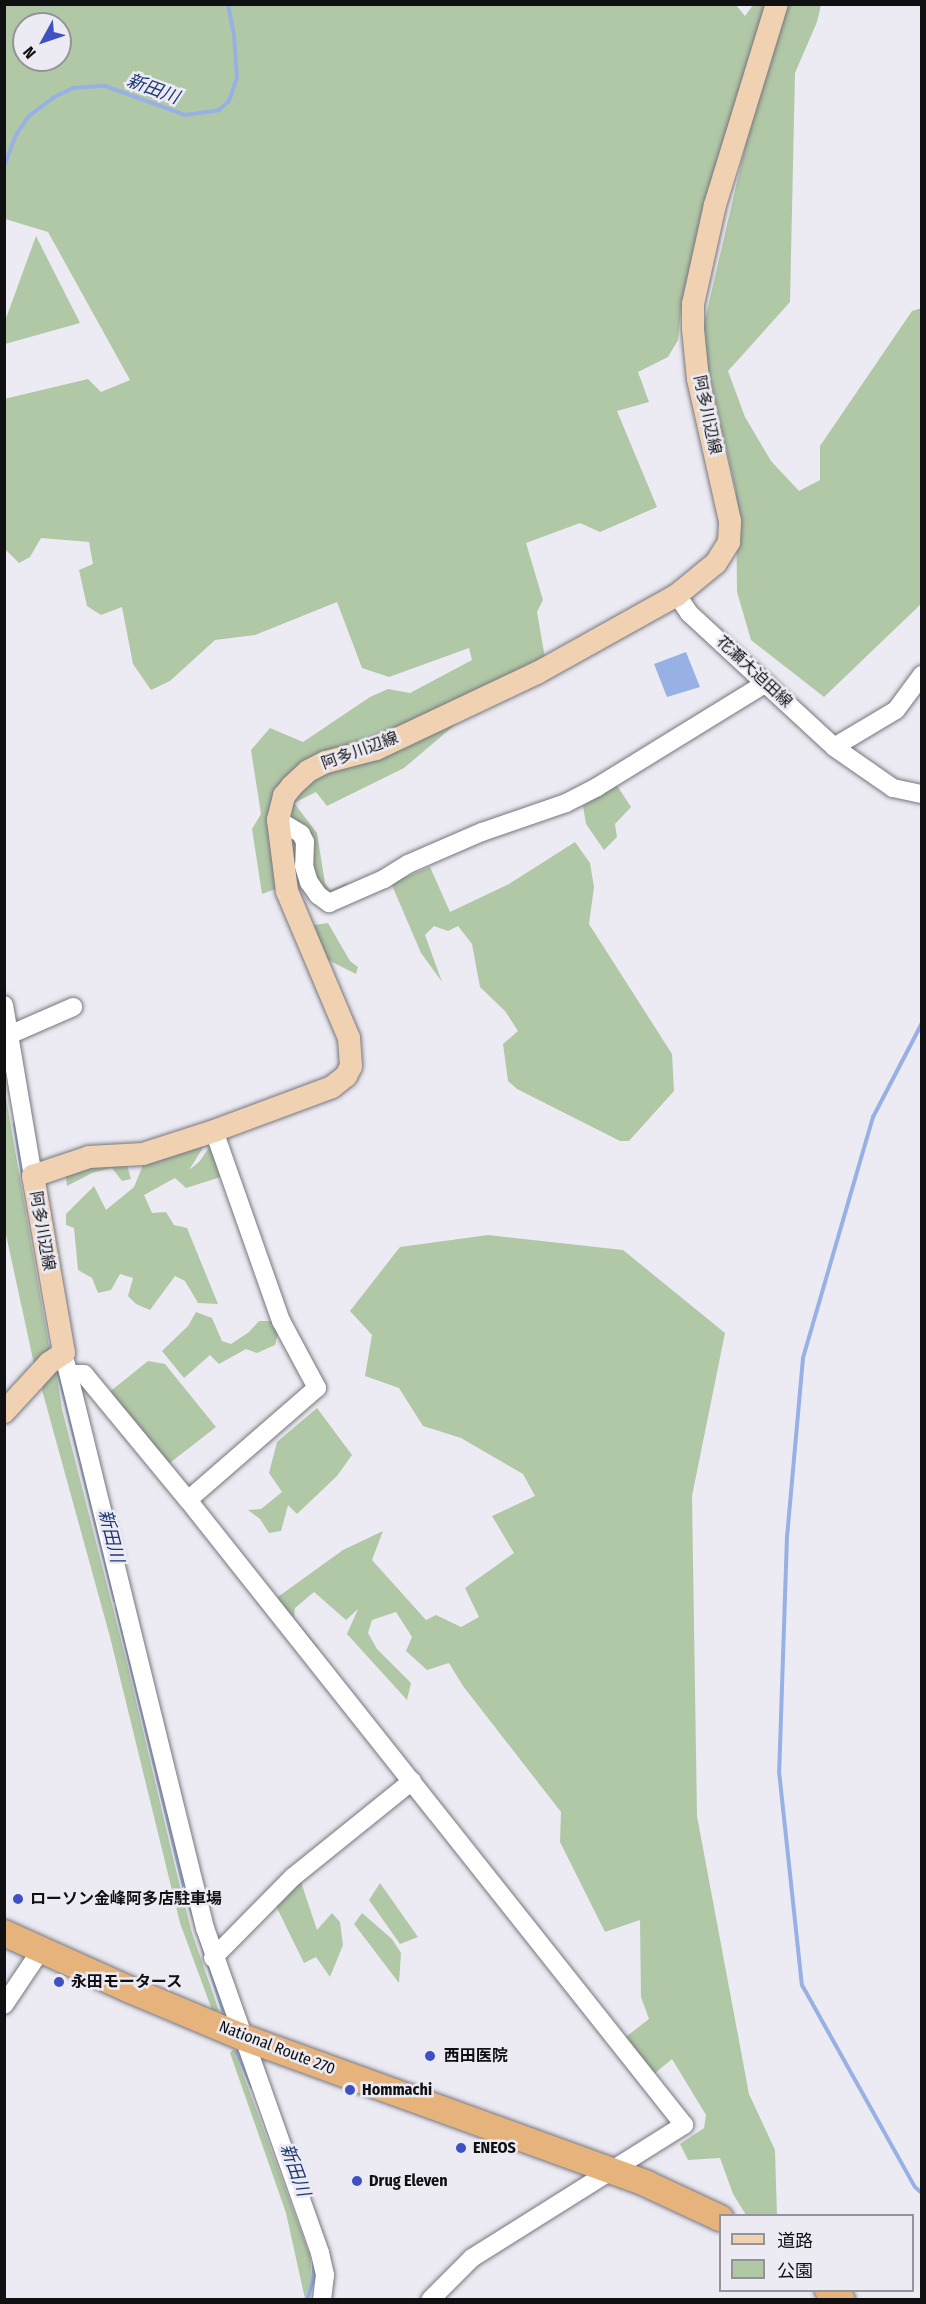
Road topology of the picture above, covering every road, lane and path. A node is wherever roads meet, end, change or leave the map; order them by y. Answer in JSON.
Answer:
{"nodes":[{"id":1,"x":777,"y":4,"type":"edge"},
{"id":2,"x":677,"y":595,"type":"junction"},
{"id":3,"x":921,"y":675,"type":"edge"},
{"id":4,"x":766,"y":683,"type":"junction"},
{"id":5,"x":834,"y":747,"type":"junction"},
{"id":6,"x":921,"y":794,"type":"edge"},
{"id":7,"x":278,"y":820,"type":"junction"},
{"id":8,"x":4,"y":1005,"type":"edge"},
{"id":9,"x":73,"y":1007,"type":"dead end"},
{"id":10,"x":9,"y":1035,"type":"junction"},
{"id":11,"x":214,"y":1131,"type":"junction"},
{"id":12,"x":33,"y":1176,"type":"junction"},
{"id":13,"x":61,"y":1361,"type":"junction"},
{"id":14,"x":4,"y":1412,"type":"edge"},
{"id":15,"x":188,"y":1500,"type":"junction"},
{"id":16,"x":412,"y":1781,"type":"junction"},
{"id":17,"x":4,"y":1933,"type":"edge"},
{"id":18,"x":41,"y":1950,"type":"junction"},
{"id":19,"x":213,"y":1958,"type":"junction"},
{"id":20,"x":4,"y":2005,"type":"edge"},
{"id":21,"x":242,"y":2037,"type":"junction"},
{"id":22,"x":613,"y":2172,"type":"junction"},
{"id":23,"x":719,"y":2217,"type":"edge"},
{"id":24,"x":322,"y":2300,"type":"edge"},
{"id":25,"x":430,"y":2300,"type":"edge"}],
"edges":[{"from":1,"to":2,"type":"main road","name":"阿多川辺線"},
{"from":2,"to":4,"type":"street","name":"花瀬大迫田線"},
{"from":2,"to":7,"type":"main road","name":"阿多川辺線"},
{"from":3,"to":5,"type":"street"},
{"from":4,"to":5,"type":"street","name":"花瀬大迫田線"},
{"from":4,"to":7,"type":"street"},
{"from":5,"to":6,"type":"street","name":"花瀬大迫田線"},
{"from":7,"to":11,"type":"main road","name":"阿多川辺線"},
{"from":8,"to":10,"type":"street"},
{"from":9,"to":10,"type":"street"},
{"from":10,"to":12,"type":"street"},
{"from":11,"to":12,"type":"main road","name":"阿多川辺線"},
{"from":11,"to":15,"type":"street"},
{"from":12,"to":13,"type":"main road","name":"阿多川辺線"},
{"from":13,"to":14,"type":"main road"},
{"from":13,"to":15,"type":"street"},
{"from":13,"to":19,"type":"street"},
{"from":15,"to":16,"type":"street"},
{"from":16,"to":19,"type":"street"},
{"from":16,"to":22,"type":"street"},
{"from":17,"to":18,"type":"highway","name":"National Route 270"},
{"from":18,"to":20,"type":"street"},
{"from":18,"to":21,"type":"highway","name":"National Route 270"},
{"from":19,"to":21,"type":"street"},
{"from":21,"to":22,"type":"highway","name":"National Route 270"},
{"from":21,"to":24,"type":"street"},
{"from":22,"to":23,"type":"highway","name":"National Route 270"},
{"from":22,"to":25,"type":"street"}]}
